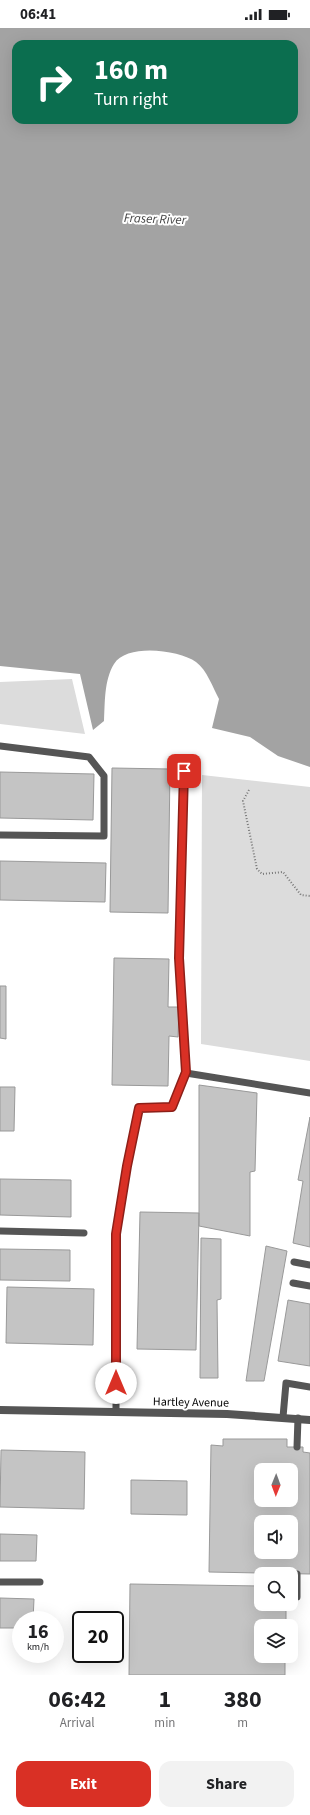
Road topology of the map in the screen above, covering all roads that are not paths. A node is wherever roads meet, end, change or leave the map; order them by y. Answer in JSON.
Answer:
{"nodes":[{"id":1,"x":0,"y":746,"type":"edge"},
{"id":2,"x":184,"y":771,"type":"dead end"},
{"id":3,"x":0,"y":834,"type":"edge"},
{"id":4,"x":186,"y":1072,"type":"junction"},
{"id":5,"x":310,"y":1093,"type":"edge"},
{"id":6,"x":0,"y":1231,"type":"edge"},
{"id":7,"x":84,"y":1233,"type":"dead end"},
{"id":8,"x":294,"y":1262,"type":"dead end"},
{"id":9,"x":310,"y":1265,"type":"edge"},
{"id":10,"x":293,"y":1283,"type":"dead end"},
{"id":11,"x":310,"y":1286,"type":"edge"},
{"id":12,"x":310,"y":1387,"type":"edge"},
{"id":13,"x":0,"y":1410,"type":"edge"},
{"id":14,"x":116,"y":1412,"type":"junction"},
{"id":15,"x":283,"y":1417,"type":"junction"},
{"id":16,"x":298,"y":1418,"type":"junction"},
{"id":17,"x":310,"y":1420,"type":"edge"},
{"id":18,"x":297,"y":1447,"type":"dead end"},
{"id":19,"x":0,"y":1582,"type":"edge"},
{"id":20,"x":40,"y":1582,"type":"dead end"}],
"edges":[{"from":1,"to":3,"type":"lane"},
{"from":2,"to":4,"type":"lane"},
{"from":4,"to":5,"type":"lane"},
{"from":4,"to":14,"type":"lane"},
{"from":6,"to":7,"type":"lane"},
{"from":8,"to":9,"type":"lane"},
{"from":10,"to":11,"type":"lane"},
{"from":12,"to":15,"type":"lane"},
{"from":13,"to":14,"type":"street","name":"Hartley Avenue"},
{"from":14,"to":15,"type":"street","name":"Hartley Avenue"},
{"from":15,"to":16,"type":"street","name":"Hartley Avenue"},
{"from":16,"to":17,"type":"street","name":"Hartley Avenue"},
{"from":16,"to":18,"type":"lane"},
{"from":19,"to":20,"type":"lane"}]}
